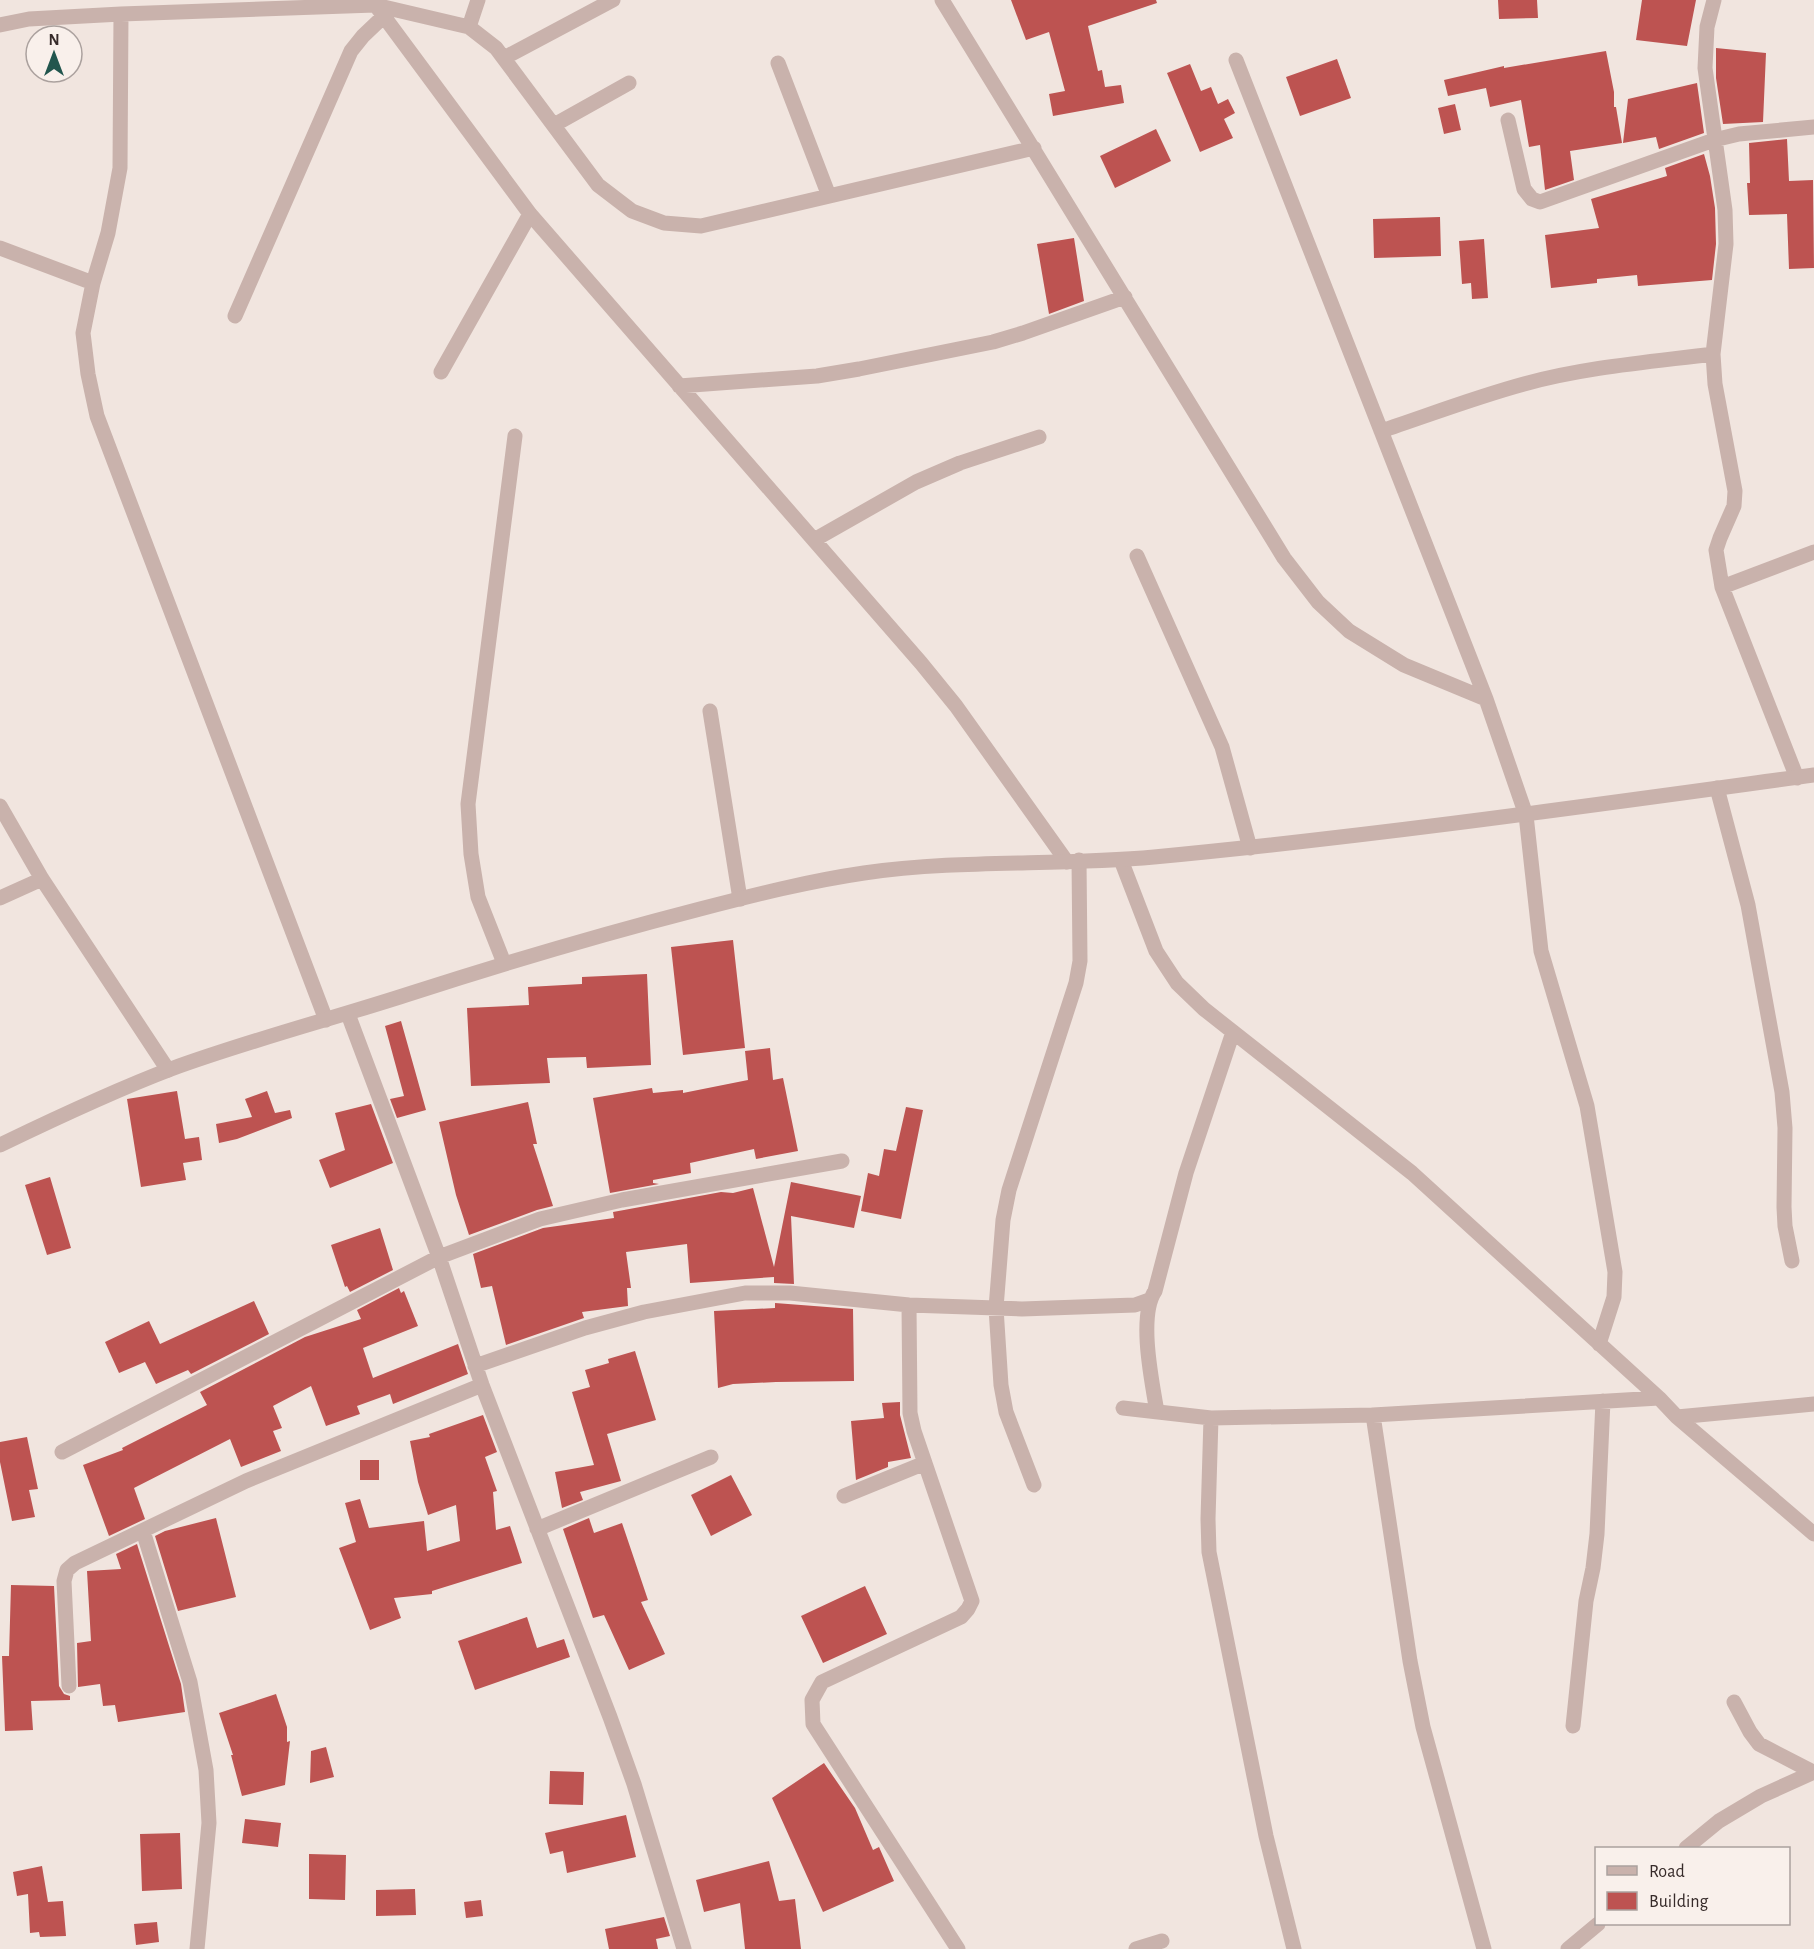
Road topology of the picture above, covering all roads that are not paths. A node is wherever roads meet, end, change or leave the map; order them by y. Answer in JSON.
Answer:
{"nodes":[{"id":1,"x":478,"y":0,"type":"edge"},
{"id":2,"x":613,"y":0,"type":"edge"},
{"id":3,"x":942,"y":0,"type":"edge"},
{"id":4,"x":1713,"y":0,"type":"edge"},
{"id":5,"x":377,"y":7,"type":"edge"},
{"id":6,"x":120,"y":14,"type":"junction"},
{"id":7,"x":0,"y":25,"type":"edge"},
{"id":8,"x":469,"y":27,"type":"junction"},
{"id":9,"x":504,"y":58,"type":"junction"},
{"id":10,"x":1236,"y":60,"type":"dead end"},
{"id":11,"x":778,"y":63,"type":"dead end"},
{"id":12,"x":629,"y":83,"type":"dead end"},
{"id":13,"x":1508,"y":120,"type":"dead end"},
{"id":14,"x":554,"y":125,"type":"junction"},
{"id":15,"x":1814,"y":127,"type":"edge"},
{"id":16,"x":1714,"y":140,"type":"junction"},
{"id":17,"x":1034,"y":148,"type":"junction"},
{"id":18,"x":829,"y":196,"type":"junction"},
{"id":19,"x":530,"y":214,"type":"junction"},
{"id":20,"x":0,"y":248,"type":"edge"},
{"id":21,"x":93,"y":283,"type":"junction"},
{"id":22,"x":1125,"y":297,"type":"junction"},
{"id":23,"x":235,"y":316,"type":"dead end"},
{"id":24,"x":1713,"y":354,"type":"junction"},
{"id":25,"x":441,"y":372,"type":"dead end"},
{"id":26,"x":679,"y":386,"type":"junction"},
{"id":27,"x":1381,"y":431,"type":"junction"},
{"id":28,"x":515,"y":436,"type":"dead end"},
{"id":29,"x":1040,"y":437,"type":"dead end"},
{"id":30,"x":814,"y":540,"type":"junction"},
{"id":31,"x":1814,"y":552,"type":"edge"},
{"id":32,"x":1137,"y":556,"type":"dead end"},
{"id":33,"x":1722,"y":586,"type":"junction"},
{"id":34,"x":1486,"y":699,"type":"junction"},
{"id":35,"x":710,"y":711,"type":"dead end"},
{"id":36,"x":1814,"y":775,"type":"edge"},
{"id":37,"x":1797,"y":777,"type":"junction"},
{"id":38,"x":1717,"y":788,"type":"junction"},
{"id":39,"x":0,"y":806,"type":"edge"},
{"id":40,"x":1526,"y":815,"type":"junction"},
{"id":41,"x":1250,"y":848,"type":"junction"},
{"id":42,"x":1121,"y":860,"type":"junction"},
{"id":43,"x":1073,"y":861,"type":"junction"},
{"id":44,"x":42,"y":879,"type":"junction"},
{"id":45,"x":0,"y":898,"type":"edge"},
{"id":46,"x":740,"y":899,"type":"junction"},
{"id":47,"x":504,"y":963,"type":"junction"},
{"id":48,"x":348,"y":1014,"type":"junction"},
{"id":49,"x":326,"y":1020,"type":"junction"},
{"id":50,"x":1233,"y":1032,"type":"junction"},
{"id":51,"x":168,"y":1070,"type":"junction"},
{"id":52,"x":0,"y":1145,"type":"edge"},
{"id":53,"x":842,"y":1161,"type":"dead end"},
{"id":54,"x":439,"y":1257,"type":"junction"},
{"id":55,"x":1792,"y":1261,"type":"dead end"},
{"id":56,"x":1149,"y":1300,"type":"junction"},
{"id":57,"x":909,"y":1305,"type":"junction"},
{"id":58,"x":996,"y":1308,"type":"junction"},
{"id":59,"x":1599,"y":1344,"type":"junction"},
{"id":60,"x":475,"y":1366,"type":"junction"},
{"id":61,"x":482,"y":1386,"type":"junction"},
{"id":62,"x":1659,"y":1398,"type":"junction"},
{"id":63,"x":1604,"y":1401,"type":"junction"},
{"id":64,"x":1814,"y":1404,"type":"edge"},
{"id":65,"x":1123,"y":1408,"type":"dead end"},
{"id":66,"x":1157,"y":1412,"type":"junction"},
{"id":67,"x":1373,"y":1415,"type":"junction"},
{"id":68,"x":1677,"y":1417,"type":"junction"},
{"id":69,"x":1211,"y":1418,"type":"junction"},
{"id":70,"x":62,"y":1452,"type":"dead end"},
{"id":71,"x":711,"y":1457,"type":"dead end"},
{"id":72,"x":925,"y":1463,"type":"junction"},
{"id":73,"x":1034,"y":1485,"type":"dead end"},
{"id":74,"x":844,"y":1496,"type":"dead end"},
{"id":75,"x":537,"y":1529,"type":"junction"},
{"id":76,"x":143,"y":1531,"type":"junction"},
{"id":77,"x":1814,"y":1533,"type":"edge"},
{"id":78,"x":69,"y":1686,"type":"dead end"},
{"id":79,"x":1734,"y":1702,"type":"dead end"},
{"id":80,"x":1573,"y":1726,"type":"dead end"},
{"id":81,"x":1814,"y":1772,"type":"edge"},
{"id":82,"x":1687,"y":1847,"type":"edge"},
{"id":83,"x":1596,"y":1925,"type":"edge"},
{"id":84,"x":1162,"y":1941,"type":"dead end"},
{"id":85,"x":197,"y":1949,"type":"edge"},
{"id":86,"x":684,"y":1949,"type":"edge"},
{"id":87,"x":958,"y":1949,"type":"edge"},
{"id":88,"x":1136,"y":1949,"type":"edge"},
{"id":89,"x":1294,"y":1949,"type":"edge"},
{"id":90,"x":1484,"y":1949,"type":"edge"},
{"id":91,"x":1568,"y":1949,"type":"edge"}],
"edges":[{"from":1,"to":8,"type":"street"},
{"from":2,"to":9,"type":"street"},
{"from":3,"to":17,"type":"street"},
{"from":4,"to":16,"type":"street"},
{"from":5,"to":6,"type":"street"},
{"from":5,"to":8,"type":"street"},
{"from":5,"to":19,"type":"street"},
{"from":5,"to":23,"type":"street"},
{"from":6,"to":7,"type":"street"},
{"from":6,"to":21,"type":"street"},
{"from":8,"to":9,"type":"street"},
{"from":9,"to":14,"type":"street"},
{"from":10,"to":27,"type":"street"},
{"from":11,"to":18,"type":"street"},
{"from":12,"to":14,"type":"street"},
{"from":13,"to":16,"type":"street"},
{"from":14,"to":18,"type":"street"},
{"from":15,"to":16,"type":"street"},
{"from":16,"to":24,"type":"street"},
{"from":17,"to":18,"type":"street"},
{"from":17,"to":22,"type":"street"},
{"from":19,"to":25,"type":"street"},
{"from":19,"to":26,"type":"street"},
{"from":20,"to":21,"type":"street"},
{"from":21,"to":49,"type":"street"},
{"from":22,"to":26,"type":"street"},
{"from":22,"to":34,"type":"street"},
{"from":24,"to":27,"type":"street"},
{"from":24,"to":33,"type":"street"},
{"from":26,"to":30,"type":"street"},
{"from":27,"to":34,"type":"street"},
{"from":28,"to":47,"type":"street"},
{"from":29,"to":30,"type":"street"},
{"from":30,"to":43,"type":"street"},
{"from":31,"to":33,"type":"street"},
{"from":32,"to":41,"type":"street"},
{"from":33,"to":37,"type":"street"},
{"from":34,"to":40,"type":"street"},
{"from":35,"to":46,"type":"street"},
{"from":36,"to":37,"type":"street"},
{"from":37,"to":38,"type":"street"},
{"from":38,"to":40,"type":"street"},
{"from":38,"to":55,"type":"street"},
{"from":39,"to":44,"type":"street"},
{"from":40,"to":41,"type":"street"},
{"from":40,"to":59,"type":"street"},
{"from":41,"to":42,"type":"street"},
{"from":42,"to":43,"type":"street"},
{"from":42,"to":50,"type":"street"},
{"from":43,"to":46,"type":"street"},
{"from":43,"to":58,"type":"street"},
{"from":44,"to":45,"type":"street"},
{"from":44,"to":51,"type":"street"},
{"from":46,"to":47,"type":"street"},
{"from":47,"to":48,"type":"street"},
{"from":48,"to":49,"type":"street"},
{"from":48,"to":54,"type":"street"},
{"from":49,"to":51,"type":"street"},
{"from":50,"to":56,"type":"street"},
{"from":50,"to":59,"type":"street"},
{"from":51,"to":52,"type":"street"},
{"from":53,"to":54,"type":"street"},
{"from":54,"to":60,"type":"street"},
{"from":54,"to":70,"type":"street"},
{"from":56,"to":58,"type":"street"},
{"from":56,"to":66,"type":"street"},
{"from":57,"to":58,"type":"street"},
{"from":57,"to":60,"type":"street"},
{"from":57,"to":72,"type":"street"},
{"from":58,"to":73,"type":"street"},
{"from":59,"to":62,"type":"street"},
{"from":60,"to":61,"type":"street"},
{"from":61,"to":75,"type":"street"},
{"from":61,"to":76,"type":"street"},
{"from":62,"to":63,"type":"street"},
{"from":62,"to":68,"type":"street"},
{"from":63,"to":67,"type":"street"},
{"from":63,"to":80,"type":"street"},
{"from":64,"to":68,"type":"street"},
{"from":65,"to":66,"type":"street"},
{"from":66,"to":69,"type":"street"},
{"from":67,"to":69,"type":"street"},
{"from":67,"to":90,"type":"street"},
{"from":68,"to":77,"type":"street"},
{"from":69,"to":89,"type":"street"},
{"from":71,"to":75,"type":"street"},
{"from":72,"to":74,"type":"street"},
{"from":72,"to":87,"type":"street"},
{"from":75,"to":86,"type":"street"},
{"from":76,"to":78,"type":"street"},
{"from":76,"to":85,"type":"street"},
{"from":79,"to":81,"type":"street"},
{"from":81,"to":82,"type":"street"},
{"from":83,"to":91,"type":"street"},
{"from":84,"to":88,"type":"street"}]}
